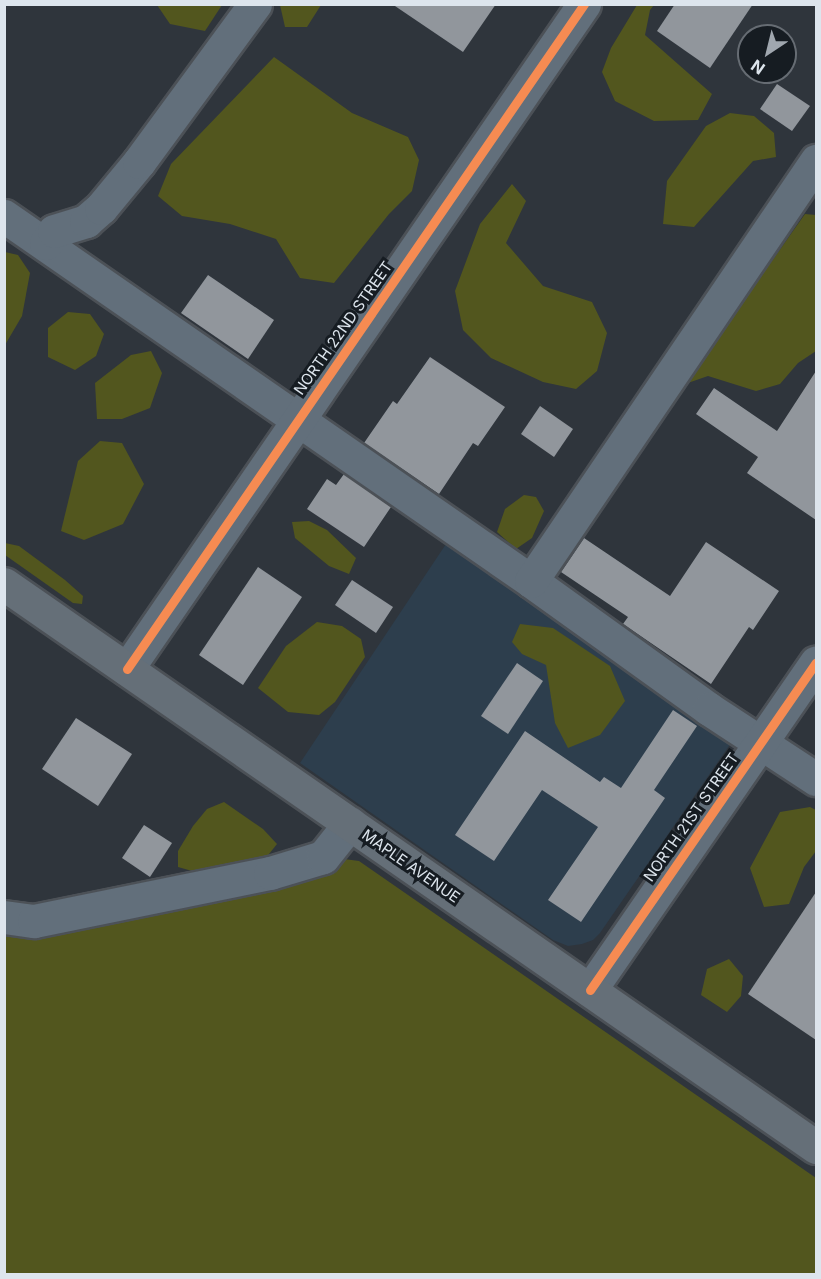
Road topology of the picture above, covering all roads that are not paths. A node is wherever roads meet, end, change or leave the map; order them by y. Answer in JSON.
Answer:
{"nodes":[{"id":1,"x":255,"y":4,"type":"edge"},
{"id":2,"x":584,"y":4,"type":"edge"},
{"id":3,"x":816,"y":161,"type":"edge"},
{"id":4,"x":4,"y":216,"type":"edge"},
{"id":5,"x":46,"y":243,"type":"junction"},
{"id":6,"x":299,"y":420,"type":"junction"},
{"id":7,"x":531,"y":581,"type":"junction"},
{"id":8,"x":4,"y":584,"type":"edge"},
{"id":9,"x":816,"y":662,"type":"edge"},
{"id":10,"x":127,"y":669,"type":"junction"},
{"id":11,"x":761,"y":742,"type":"junction"},
{"id":12,"x":816,"y":779,"type":"edge"},
{"id":13,"x":350,"y":823,"type":"junction"},
{"id":14,"x":4,"y":917,"type":"edge"},
{"id":15,"x":590,"y":990,"type":"junction"},
{"id":16,"x":816,"y":1147,"type":"edge"}],
"edges":[{"from":1,"to":5,"type":"street"},
{"from":2,"to":6,"type":"street","name":"NORTH 22ND STREET"},
{"from":3,"to":7,"type":"street"},
{"from":4,"to":5,"type":"street"},
{"from":5,"to":6,"type":"street"},
{"from":6,"to":7,"type":"street"},
{"from":6,"to":10,"type":"street","name":"NORTH 22ND STREET"},
{"from":7,"to":11,"type":"street"},
{"from":8,"to":10,"type":"main road","name":"MAPLE AVENUE"},
{"from":9,"to":11,"type":"street","name":"NORTH 21ST STREET"},
{"from":10,"to":13,"type":"main road","name":"MAPLE AVENUE"},
{"from":11,"to":12,"type":"street"},
{"from":11,"to":15,"type":"street","name":"NORTH 21ST STREET"},
{"from":13,"to":14,"type":"street"},
{"from":13,"to":15,"type":"main road","name":"MAPLE AVENUE"},
{"from":15,"to":16,"type":"main road","name":"MAPLE AVENUE"}]}
